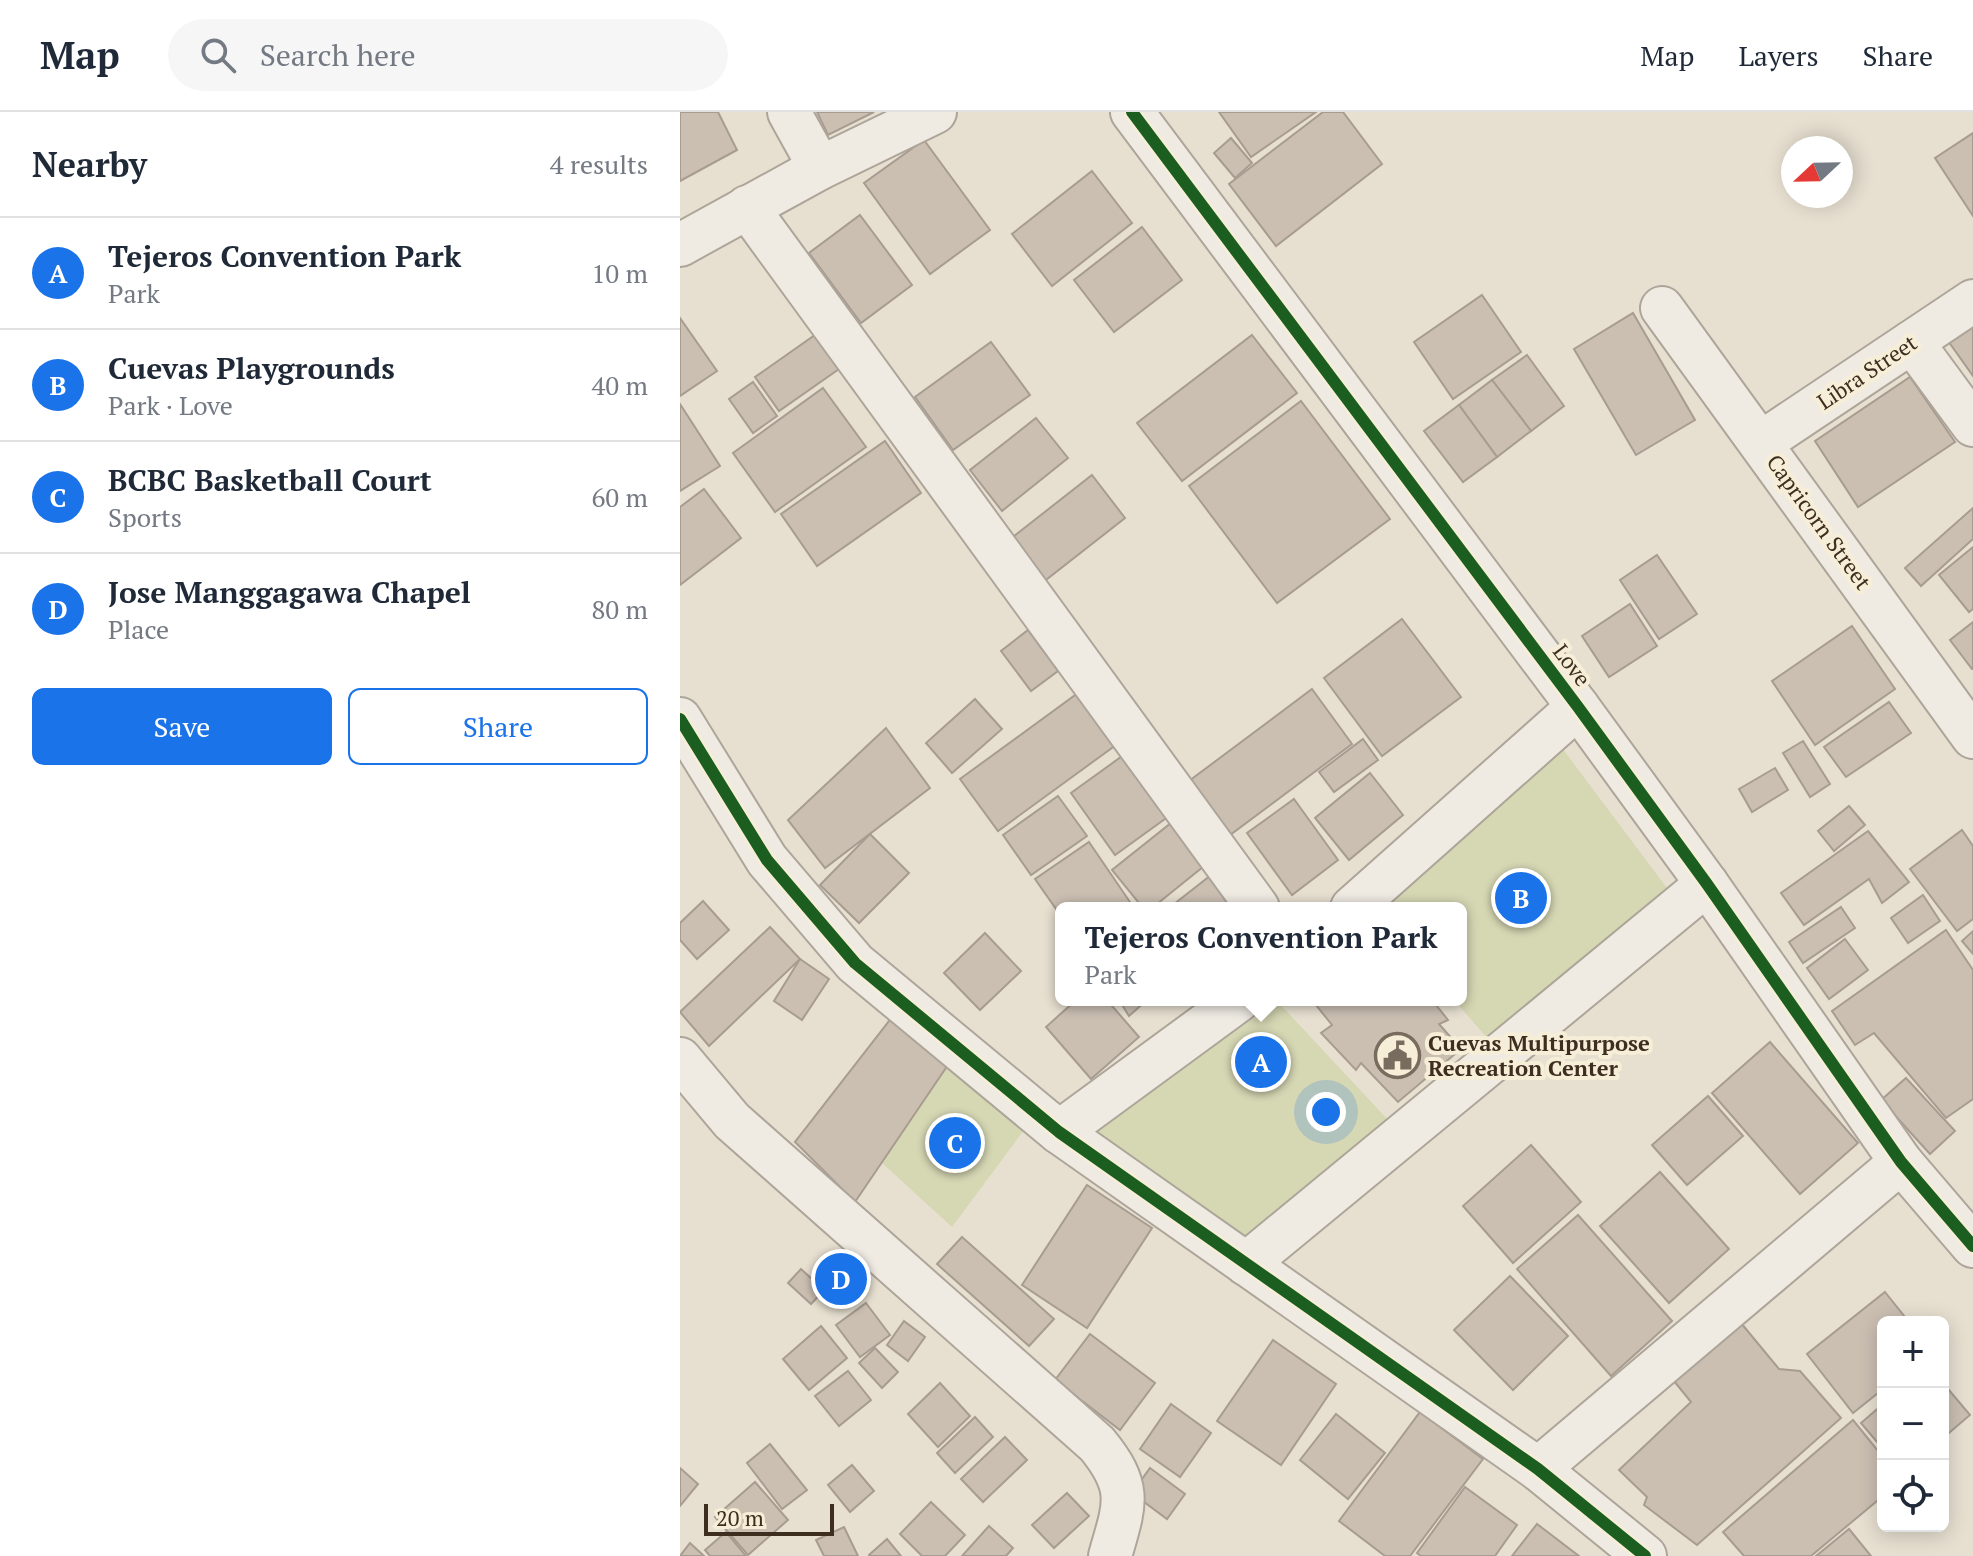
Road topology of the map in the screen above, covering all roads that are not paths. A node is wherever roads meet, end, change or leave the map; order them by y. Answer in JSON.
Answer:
{"nodes":[{"id":1,"x":789,"y":112,"type":"edge"},
{"id":2,"x":935,"y":112,"type":"edge"},
{"id":3,"x":1132,"y":112,"type":"edge"},
{"id":4,"x":820,"y":168,"type":"junction"},
{"id":5,"x":747,"y":207,"type":"junction"},
{"id":6,"x":680,"y":245,"type":"edge"},
{"id":7,"x":1973,"y":301,"type":"edge"},
{"id":8,"x":1662,"y":308,"type":"dead end"},
{"id":9,"x":1912,"y":342,"type":"junction"},
{"id":10,"x":1973,"y":425,"type":"edge"},
{"id":11,"x":1762,"y":442,"type":"junction"},
{"id":12,"x":1578,"y":707,"type":"junction"},
{"id":13,"x":680,"y":719,"type":"edge"},
{"id":14,"x":1973,"y":737,"type":"edge"},
{"id":15,"x":1707,"y":884,"type":"junction"},
{"id":16,"x":1254,"y":902,"type":"edge"},
{"id":17,"x":1359,"y":902,"type":"edge"},
{"id":18,"x":1231,"y":1006,"type":"edge"},
{"id":19,"x":680,"y":1059,"type":"edge"},
{"id":20,"x":1059,"y":1132,"type":"junction"},
{"id":21,"x":1901,"y":1162,"type":"junction"},
{"id":22,"x":1973,"y":1246,"type":"edge"},
{"id":23,"x":1246,"y":1264,"type":"junction"},
{"id":24,"x":1538,"y":1469,"type":"junction"},
{"id":25,"x":1110,"y":1556,"type":"edge"},
{"id":26,"x":1645,"y":1556,"type":"edge"}],
"edges":[{"from":1,"to":4,"type":"street"},
{"from":2,"to":4,"type":"street"},
{"from":3,"to":12,"type":"street","name":"Love"},
{"from":4,"to":5,"type":"street"},
{"from":5,"to":6,"type":"street"},
{"from":5,"to":16,"type":"street"},
{"from":7,"to":9,"type":"street","name":"Libra Street"},
{"from":8,"to":11,"type":"street","name":"Capricorn Street"},
{"from":9,"to":10,"type":"street"},
{"from":9,"to":11,"type":"street","name":"Libra Street"},
{"from":11,"to":14,"type":"street","name":"Capricorn Street"},
{"from":12,"to":15,"type":"street","name":"Love"},
{"from":12,"to":17,"type":"street"},
{"from":13,"to":20,"type":"street"},
{"from":15,"to":21,"type":"street","name":"Love"},
{"from":15,"to":23,"type":"street"},
{"from":18,"to":20,"type":"street"},
{"from":19,"to":25,"type":"street"},
{"from":20,"to":23,"type":"street"},
{"from":21,"to":22,"type":"street","name":"Love"},
{"from":21,"to":24,"type":"street"},
{"from":23,"to":24,"type":"street"},
{"from":24,"to":26,"type":"street"}]}
